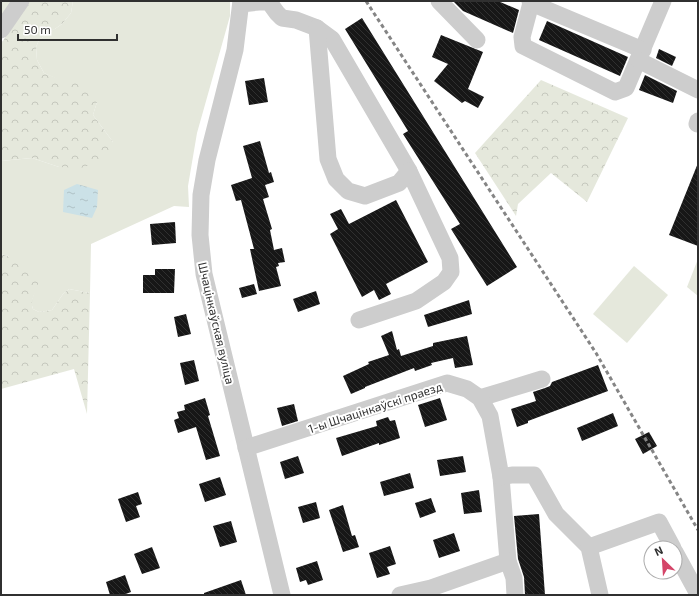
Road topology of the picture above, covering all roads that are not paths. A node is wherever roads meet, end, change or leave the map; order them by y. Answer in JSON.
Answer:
{"nodes":[{"id":1,"x":21,"y":1,"type":"edge"},
{"id":2,"x":438,"y":1,"type":"edge"},
{"id":3,"x":663,"y":1,"type":"edge"},
{"id":4,"x":241,"y":2,"type":"edge"},
{"id":5,"x":530,"y":2,"type":"edge"},
{"id":6,"x":317,"y":28,"type":"junction"},
{"id":7,"x":1,"y":30,"type":"edge"},
{"id":8,"x":477,"y":40,"type":"dead end"},
{"id":9,"x":640,"y":55,"type":"junction"},
{"id":10,"x":698,"y":90,"type":"edge"},
{"id":11,"x":409,"y":171,"type":"junction"},
{"id":12,"x":359,"y":320,"type":"dead end"},
{"id":13,"x":542,"y":379,"type":"dead end"},
{"id":14,"x":480,"y":398,"type":"junction"},
{"id":15,"x":246,"y":448,"type":"junction"},
{"id":16,"x":501,"y":477,"type":"junction"},
{"id":17,"x":669,"y":540,"type":"edge"},
{"id":18,"x":589,"y":547,"type":"junction"},
{"id":19,"x":508,"y":561,"type":"junction"},
{"id":20,"x":683,"y":567,"type":"edge"},
{"id":21,"x":698,"y":594,"type":"edge"},
{"id":22,"x":282,"y":595,"type":"edge"},
{"id":23,"x":400,"y":595,"type":"edge"},
{"id":24,"x":515,"y":595,"type":"edge"},
{"id":25,"x":600,"y":595,"type":"edge"}],
"edges":[{"from":1,"to":7,"type":"street"},
{"from":2,"to":8,"type":"street"},
{"from":3,"to":9,"type":"street"},
{"from":4,"to":6,"type":"street"},
{"from":4,"to":15,"type":"street","name":"Шчацінкаўская вуліца"},
{"from":5,"to":9,"type":"street"},
{"from":5,"to":9,"type":"street"},
{"from":6,"to":11,"type":"street"},
{"from":6,"to":11,"type":"street"},
{"from":9,"to":10,"type":"street"},
{"from":11,"to":12,"type":"street"},
{"from":13,"to":14,"type":"street"},
{"from":14,"to":15,"type":"street","name":"1-ы Шчацінкаўскі праезд"},
{"from":14,"to":16,"type":"street","name":"1-ы Шчацінкаўскі праезд"},
{"from":15,"to":22,"type":"street","name":"Шчацінкаўская вуліца"},
{"from":16,"to":18,"type":"street"},
{"from":16,"to":19,"type":"street","name":"1-ы Шчацінкаўскі праезд"},
{"from":17,"to":18,"type":"street"},
{"from":18,"to":25,"type":"street"},
{"from":19,"to":23,"type":"street"},
{"from":19,"to":24,"type":"street","name":"1-ы Шчацінкаўскі праезд"},
{"from":20,"to":21,"type":"street"}]}
